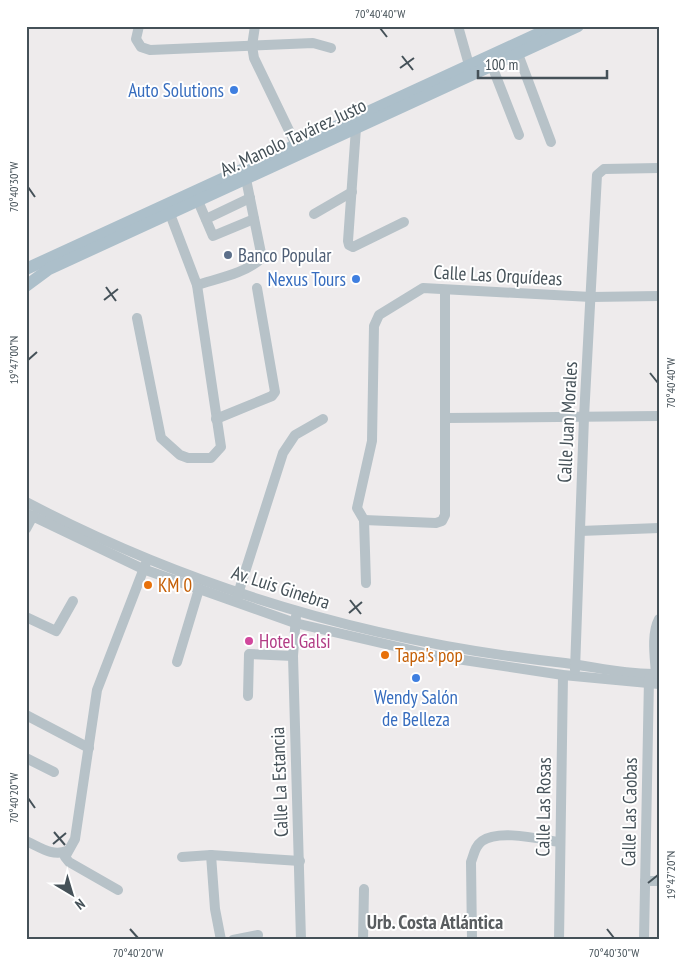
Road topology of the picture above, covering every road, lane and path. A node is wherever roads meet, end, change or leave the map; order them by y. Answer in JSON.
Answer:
{"nodes":[{"id":1,"x":139,"y":26,"type":"edge"},
{"id":2,"x":255,"y":26,"type":"edge"},
{"id":3,"x":458,"y":26,"type":"edge"},
{"id":4,"x":555,"y":26,"type":"edge"},
{"id":5,"x":578,"y":26,"type":"edge"},
{"id":6,"x":252,"y":46,"type":"junction"},
{"id":7,"x":331,"y":48,"type":"dead end"},
{"id":8,"x":518,"y":54,"type":"junction"},
{"id":9,"x":492,"y":66,"type":"junction"},
{"id":10,"x":471,"y":70,"type":"junction"},
{"id":11,"x":356,"y":128,"type":"junction"},
{"id":12,"x":519,"y":135,"type":"dead end"},
{"id":13,"x":551,"y":142,"type":"dead end"},
{"id":14,"x":296,"y":145,"type":"junction"},
{"id":15,"x":659,"y":168,"type":"edge"},
{"id":16,"x":246,"y":179,"type":"junction"},
{"id":17,"x":352,"y":192,"type":"junction"},
{"id":18,"x":250,"y":198,"type":"junction"},
{"id":19,"x":198,"y":201,"type":"junction"},
{"id":20,"x":170,"y":214,"type":"junction"},
{"id":21,"x":314,"y":214,"type":"dead end"},
{"id":22,"x":206,"y":219,"type":"junction"},
{"id":23,"x":254,"y":219,"type":"junction"},
{"id":24,"x":404,"y":222,"type":"dead end"},
{"id":25,"x":26,"y":269,"type":"edge"},
{"id":26,"x":197,"y":284,"type":"junction"},
{"id":27,"x":26,"y":286,"type":"edge"},
{"id":28,"x":257,"y":288,"type":"dead end"},
{"id":29,"x":445,"y":290,"type":"junction"},
{"id":30,"x":659,"y":296,"type":"edge"},
{"id":31,"x":591,"y":297,"type":"junction"},
{"id":32,"x":137,"y":318,"type":"dead end"},
{"id":33,"x":659,"y":416,"type":"edge"},
{"id":34,"x":584,"y":417,"type":"junction"},
{"id":35,"x":446,"y":418,"type":"junction"},
{"id":36,"x":216,"y":419,"type":"junction"},
{"id":37,"x":323,"y":419,"type":"dead end"},
{"id":38,"x":26,"y":502,"type":"edge"},
{"id":39,"x":29,"y":515,"type":"edge"},
{"id":40,"x":364,"y":520,"type":"junction"},
{"id":41,"x":659,"y":528,"type":"edge"},
{"id":42,"x":26,"y":529,"type":"edge"},
{"id":43,"x":580,"y":531,"type":"junction"},
{"id":44,"x":148,"y":558,"type":"junction"},
{"id":45,"x":143,"y":569,"type":"junction"},
{"id":46,"x":366,"y":583,"type":"dead end"},
{"id":47,"x":199,"y":589,"type":"junction"},
{"id":48,"x":237,"y":598,"type":"junction"},
{"id":49,"x":73,"y":601,"type":"dead end"},
{"id":50,"x":26,"y":617,"type":"edge"},
{"id":51,"x":296,"y":617,"type":"junction"},
{"id":52,"x":659,"y":619,"type":"edge"},
{"id":53,"x":293,"y":656,"type":"junction"},
{"id":54,"x":177,"y":662,"type":"dead end"},
{"id":55,"x":576,"y":664,"type":"junction"},
{"id":56,"x":563,"y":675,"type":"junction"},
{"id":57,"x":575,"y":676,"type":"junction"},
{"id":58,"x":654,"y":678,"type":"edge"},
{"id":59,"x":248,"y":696,"type":"dead end"},
{"id":60,"x":26,"y":715,"type":"edge"},
{"id":61,"x":88,"y":748,"type":"junction"},
{"id":62,"x":26,"y":758,"type":"edge"},
{"id":63,"x":54,"y":772,"type":"dead end"},
{"id":64,"x":26,"y":841,"type":"edge"},
{"id":65,"x":559,"y":842,"type":"junction"},
{"id":66,"x":67,"y":851,"type":"junction"},
{"id":67,"x":211,"y":855,"type":"junction"},
{"id":68,"x":182,"y":857,"type":"dead end"},
{"id":69,"x":300,"y":861,"type":"junction"},
{"id":70,"x":645,"y":881,"type":"junction"},
{"id":71,"x":659,"y":881,"type":"edge"},
{"id":72,"x":364,"y":889,"type":"dead end"},
{"id":73,"x":118,"y":890,"type":"dead end"},
{"id":74,"x":258,"y":935,"type":"dead end"},
{"id":75,"x":221,"y":940,"type":"edge"},
{"id":76,"x":233,"y":940,"type":"edge"},
{"id":77,"x":301,"y":940,"type":"edge"},
{"id":78,"x":363,"y":940,"type":"edge"},
{"id":79,"x":472,"y":940,"type":"edge"},
{"id":80,"x":559,"y":940,"type":"edge"},
{"id":81,"x":644,"y":940,"type":"edge"}],
"edges":[{"from":1,"to":6,"type":"street"},
{"from":2,"to":6,"type":"street"},
{"from":3,"to":10,"type":"street"},
{"from":4,"to":10,"type":"main road","name":"Av. Manolo Tavárez Justo"},
{"from":5,"to":8,"type":"main road","name":"Av. Manolo Tavárez Justo"},
{"from":6,"to":7,"type":"street"},
{"from":6,"to":14,"type":"street"},
{"from":8,"to":9,"type":"main road","name":"Av. Manolo Tavárez Justo"},
{"from":8,"to":13,"type":"street"},
{"from":9,"to":10,"type":"main road","name":"Av. Manolo Tavárez Justo"},
{"from":9,"to":12,"type":"street"},
{"from":10,"to":11,"type":"main road","name":"Av. Manolo Tavárez Justo"},
{"from":10,"to":14,"type":"main road","name":"Av. Manolo Tavárez Justo"},
{"from":11,"to":16,"type":"main road","name":"Av. Manolo Tavárez Justo"},
{"from":11,"to":17,"type":"street"},
{"from":14,"to":25,"type":"main road","name":"Av. Manolo Tavárez Justo"},
{"from":15,"to":31,"type":"street","name":"Calle Juan Morales"},
{"from":16,"to":18,"type":"street"},
{"from":16,"to":19,"type":"main road","name":"Av. Manolo Tavárez Justo"},
{"from":17,"to":21,"type":"street"},
{"from":17,"to":24,"type":"street"},
{"from":18,"to":22,"type":"street"},
{"from":18,"to":23,"type":"street"},
{"from":19,"to":20,"type":"main road","name":"Av. Manolo Tavárez Justo"},
{"from":19,"to":22,"type":"street"},
{"from":20,"to":26,"type":"street"},
{"from":20,"to":27,"type":"main road","name":"Av. Manolo Tavárez Justo"},
{"from":22,"to":23,"type":"street"},
{"from":23,"to":26,"type":"street"},
{"from":26,"to":36,"type":"street"},
{"from":28,"to":36,"type":"street"},
{"from":29,"to":31,"type":"street","name":"Calle Las Orquídeas"},
{"from":29,"to":35,"type":"street"},
{"from":29,"to":40,"type":"street","name":"Calle Las Orquídeas"},
{"from":30,"to":31,"type":"street","name":"Calle Las Orquídeas"},
{"from":31,"to":34,"type":"street","name":"Calle Juan Morales"},
{"from":32,"to":36,"type":"street"},
{"from":33,"to":34,"type":"street"},
{"from":34,"to":35,"type":"street"},
{"from":34,"to":43,"type":"street","name":"Calle Juan Morales"},
{"from":35,"to":40,"type":"street"},
{"from":37,"to":48,"type":"street"},
{"from":38,"to":44,"type":"street","name":"Av. Luis Ginebra"},
{"from":39,"to":42,"type":"street"},
{"from":39,"to":45,"type":"street","name":"Av. Luis Ginebra"},
{"from":40,"to":46,"type":"street"},
{"from":41,"to":43,"type":"street"},
{"from":43,"to":55,"type":"street","name":"Calle Juan Morales"},
{"from":44,"to":45,"type":"street"},
{"from":44,"to":48,"type":"street","name":"Av. Luis Ginebra"},
{"from":45,"to":47,"type":"street","name":"Av. Luis Ginebra"},
{"from":45,"to":61,"type":"street"},
{"from":47,"to":48,"type":"street","name":"Av. Luis Ginebra"},
{"from":47,"to":54,"type":"street"},
{"from":48,"to":51,"type":"street","name":"Av. Luis Ginebra"},
{"from":49,"to":50,"type":"street"},
{"from":51,"to":53,"type":"street","name":"Calle La Estancia"},
{"from":51,"to":55,"type":"street","name":"Av. Luis Ginebra"},
{"from":51,"to":56,"type":"street","name":"Av. Luis Ginebra"},
{"from":52,"to":58,"type":"street","name":"Calle Las Caobas"},
{"from":53,"to":59,"type":"street"},
{"from":53,"to":69,"type":"street","name":"Calle La Estancia"},
{"from":55,"to":57,"type":"street","name":"Calle Juan Morales"},
{"from":55,"to":58,"type":"street","name":"Av. Luis Ginebra"},
{"from":56,"to":57,"type":"street","name":"Av. Luis Ginebra"},
{"from":56,"to":65,"type":"street","name":"Calle Las Rosas"},
{"from":57,"to":58,"type":"street","name":"Av. Luis Ginebra"},
{"from":58,"to":70,"type":"street","name":"Calle Las Caobas"},
{"from":60,"to":61,"type":"street"},
{"from":61,"to":66,"type":"street"},
{"from":62,"to":63,"type":"street"},
{"from":64,"to":66,"type":"street"},
{"from":65,"to":79,"type":"street"},
{"from":65,"to":80,"type":"street","name":"Calle Las Rosas"},
{"from":66,"to":73,"type":"street"},
{"from":67,"to":68,"type":"street"},
{"from":67,"to":69,"type":"street"},
{"from":67,"to":75,"type":"street"},
{"from":69,"to":77,"type":"street","name":"Calle La Estancia"},
{"from":70,"to":71,"type":"street"},
{"from":70,"to":81,"type":"street","name":"Calle Las Caobas"},
{"from":72,"to":78,"type":"street"},
{"from":74,"to":76,"type":"street"}]}
